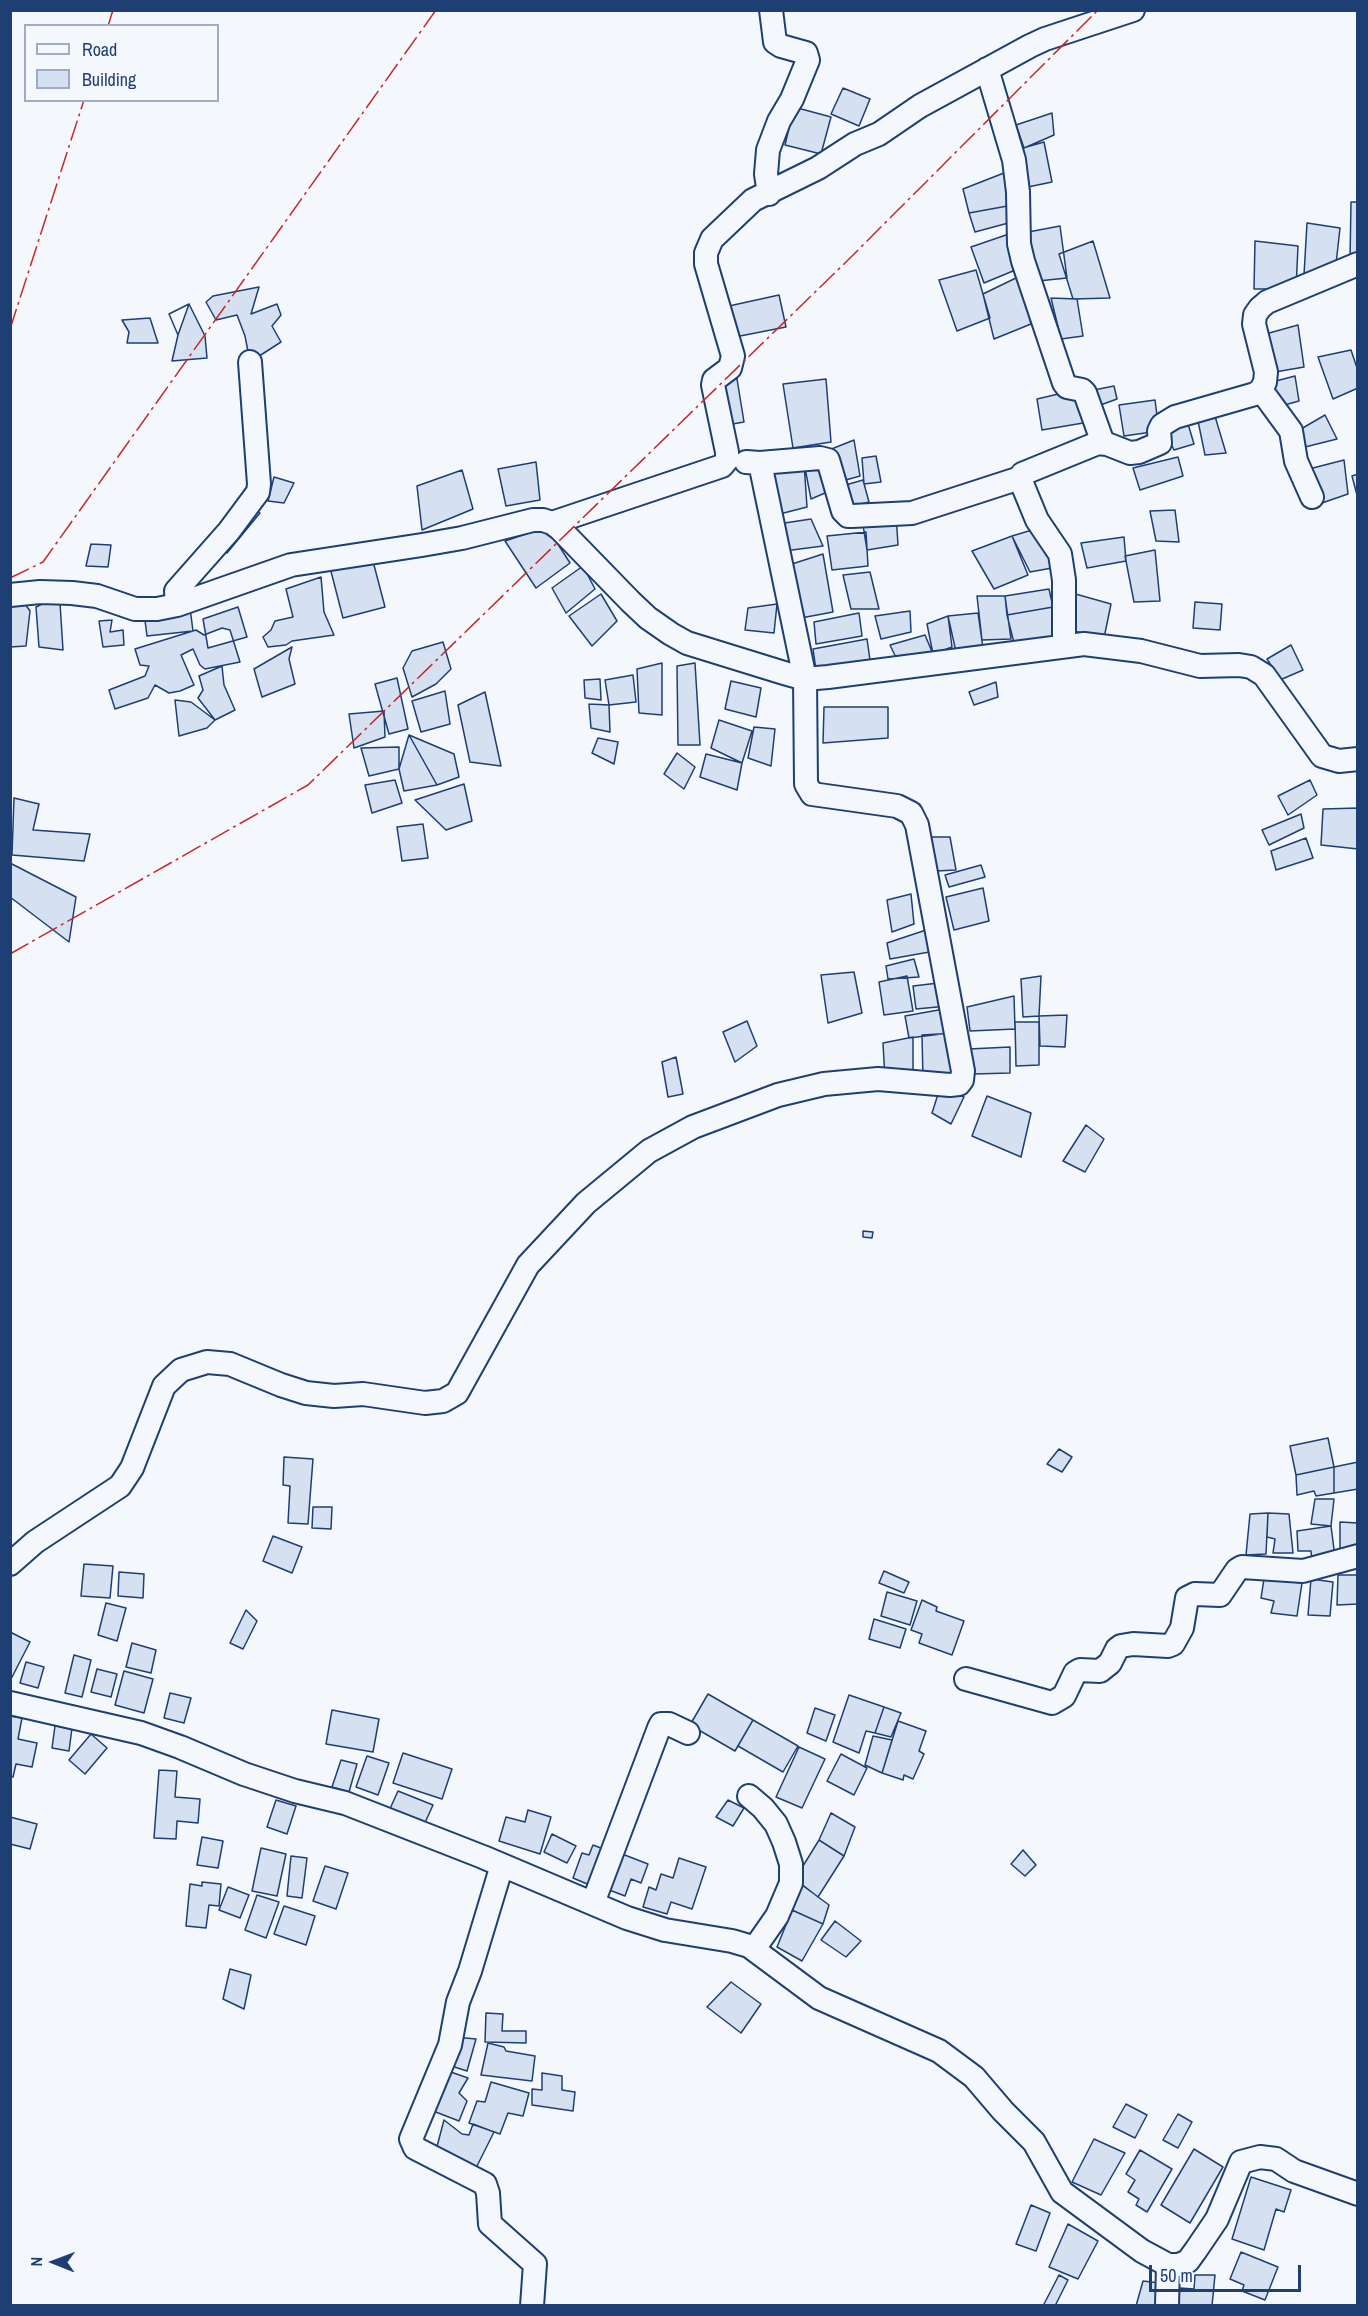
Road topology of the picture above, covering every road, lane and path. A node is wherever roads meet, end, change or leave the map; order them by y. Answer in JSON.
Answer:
{"nodes":[{"id":1,"x":771,"y":10,"type":"edge"},
{"id":2,"x":1133,"y":10,"type":"edge"},
{"id":3,"x":987,"y":69,"type":"junction"},
{"id":4,"x":769,"y":194,"type":"junction"},
{"id":5,"x":1358,"y":264,"type":"edge"},
{"id":6,"x":250,"y":362,"type":"dead end"},
{"id":7,"x":1261,"y":390,"type":"junction"},
{"id":8,"x":1103,"y":443,"type":"junction"},
{"id":9,"x":727,"y":460,"type":"junction"},
{"id":10,"x":760,"y":463,"type":"junction"},
{"id":11,"x":1020,"y":478,"type":"junction"},
{"id":12,"x":1312,"y":497,"type":"dead end"},
{"id":13,"x":552,"y":523,"type":"junction"},
{"id":14,"x":10,"y":595,"type":"edge"},
{"id":15,"x":177,"y":605,"type":"junction"},
{"id":16,"x":1064,"y":646,"type":"junction"},
{"id":17,"x":805,"y":679,"type":"junction"},
{"id":18,"x":1358,"y":759,"type":"edge"},
{"id":19,"x":1358,"y":1556,"type":"edge"},
{"id":20,"x":10,"y":1564,"type":"edge"},
{"id":21,"x":966,"y":1679,"type":"dead end"},
{"id":22,"x":10,"y":1703,"type":"edge"},
{"id":23,"x":688,"y":1733,"type":"dead end"},
{"id":24,"x":748,"y":1796,"type":"dead end"},
{"id":25,"x":502,"y":1865,"type":"junction"},
{"id":26,"x":593,"y":1903,"type":"junction"},
{"id":27,"x":754,"y":1949,"type":"junction"},
{"id":28,"x":1358,"y":2194,"type":"edge"},
{"id":29,"x":1168,"y":2265,"type":"junction"},
{"id":30,"x":532,"y":2306,"type":"edge"},
{"id":31,"x":1167,"y":2306,"type":"edge"}],
"edges":[{"from":1,"to":4,"type":"street"},
{"from":2,"to":3,"type":"street"},
{"from":3,"to":4,"type":"street"},
{"from":3,"to":8,"type":"street"},
{"from":4,"to":9,"type":"street"},
{"from":5,"to":7,"type":"street"},
{"from":6,"to":15,"type":"street"},
{"from":7,"to":8,"type":"street"},
{"from":7,"to":12,"type":"street"},
{"from":8,"to":11,"type":"street"},
{"from":9,"to":10,"type":"street"},
{"from":9,"to":13,"type":"street"},
{"from":10,"to":11,"type":"street"},
{"from":10,"to":17,"type":"street"},
{"from":11,"to":16,"type":"street"},
{"from":13,"to":15,"type":"street"},
{"from":13,"to":17,"type":"street"},
{"from":14,"to":15,"type":"street"},
{"from":16,"to":17,"type":"street"},
{"from":16,"to":18,"type":"street"},
{"from":17,"to":20,"type":"street"},
{"from":19,"to":21,"type":"street"},
{"from":22,"to":25,"type":"street"},
{"from":23,"to":26,"type":"street"},
{"from":24,"to":27,"type":"street"},
{"from":25,"to":26,"type":"street"},
{"from":25,"to":30,"type":"street"},
{"from":26,"to":27,"type":"street"},
{"from":27,"to":29,"type":"street"},
{"from":28,"to":29,"type":"street"},
{"from":29,"to":31,"type":"street"}]}
